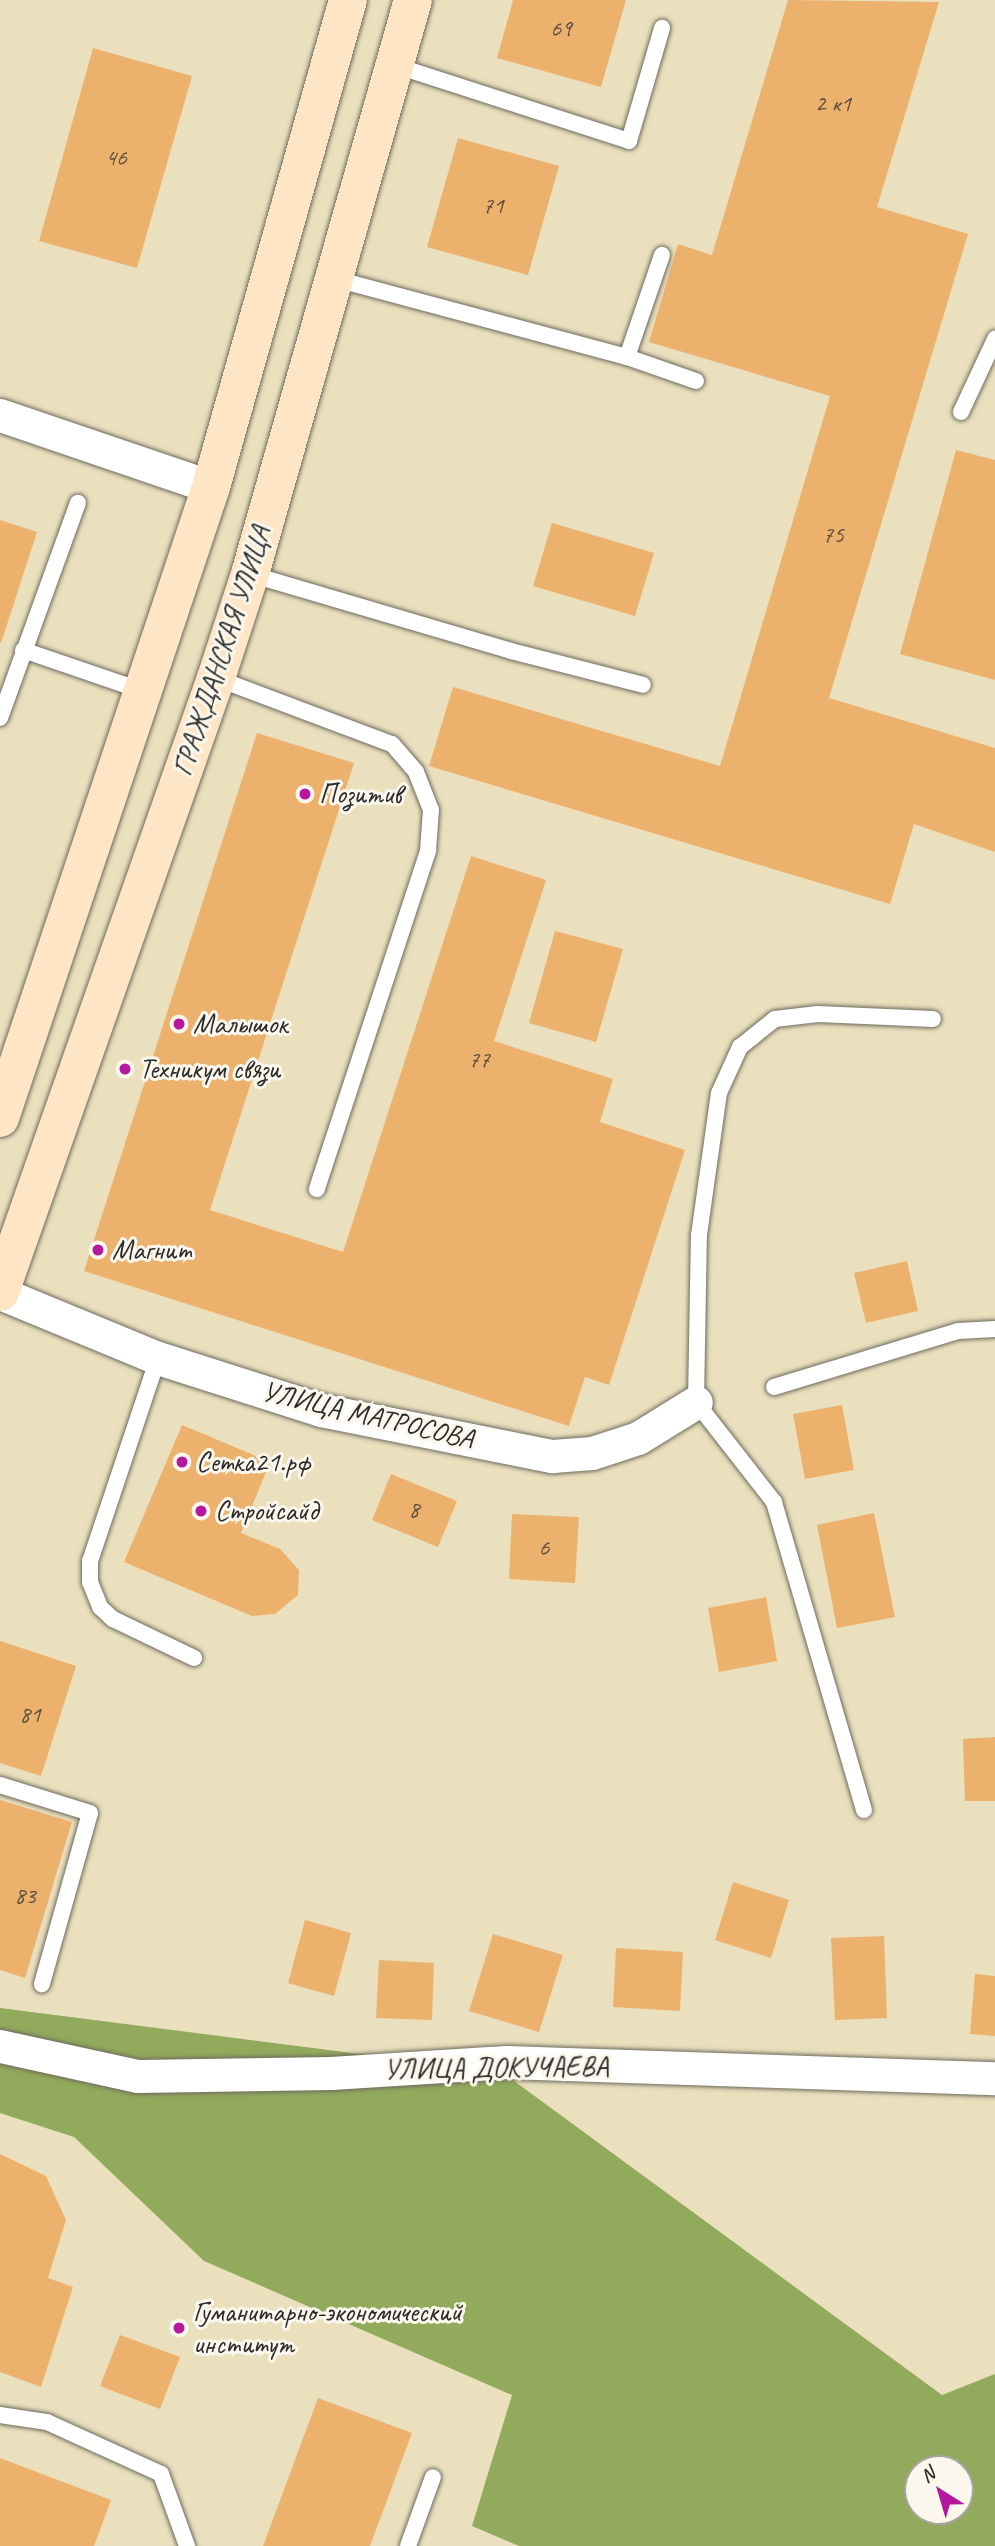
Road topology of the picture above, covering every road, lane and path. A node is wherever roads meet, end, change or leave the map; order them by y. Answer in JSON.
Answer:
{"nodes":[{"id":1,"x":348,"y":0,"type":"edge"},
{"id":2,"x":413,"y":0,"type":"edge"},
{"id":3,"x":662,"y":28,"type":"dead end"},
{"id":4,"x":397,"y":66,"type":"junction"},
{"id":5,"x":662,"y":255,"type":"dead end"},
{"id":6,"x":336,"y":279,"type":"junction"},
{"id":7,"x":995,"y":339,"type":"edge"},
{"id":8,"x":627,"y":357,"type":"junction"},
{"id":9,"x":696,"y":380,"type":"dead end"},
{"id":10,"x":961,"y":412,"type":"dead end"},
{"id":11,"x":0,"y":415,"type":"edge"},
{"id":12,"x":211,"y":487,"type":"junction"},
{"id":13,"x":78,"y":503,"type":"dead end"},
{"id":14,"x":250,"y":574,"type":"junction"},
{"id":15,"x":23,"y":650,"type":"junction"},
{"id":16,"x":216,"y":678,"type":"junction"},
{"id":17,"x":643,"y":685,"type":"dead end"},
{"id":18,"x":145,"y":691,"type":"junction"},
{"id":19,"x":0,"y":718,"type":"edge"},
{"id":20,"x":933,"y":1019,"type":"dead end"},
{"id":21,"x":0,"y":1118,"type":"edge"},
{"id":22,"x":317,"y":1189,"type":"dead end"},
{"id":23,"x":0,"y":1293,"type":"edge"},
{"id":24,"x":995,"y":1329,"type":"edge"},
{"id":25,"x":158,"y":1358,"type":"junction"},
{"id":26,"x":774,"y":1387,"type":"dead end"},
{"id":27,"x":696,"y":1402,"type":"junction"},
{"id":28,"x":194,"y":1658,"type":"dead end"},
{"id":29,"x":0,"y":1785,"type":"edge"},
{"id":30,"x":864,"y":1810,"type":"dead end"},
{"id":31,"x":42,"y":1984,"type":"dead end"},
{"id":32,"x":0,"y":2046,"type":"edge"},
{"id":33,"x":995,"y":2078,"type":"edge"},
{"id":34,"x":0,"y":2415,"type":"edge"},
{"id":35,"x":433,"y":2477,"type":"dead end"},
{"id":36,"x":187,"y":2546,"type":"edge"},
{"id":37,"x":408,"y":2546,"type":"edge"}],
"edges":[{"from":1,"to":12,"type":"main road"},
{"from":2,"to":4,"type":"main road","name":"ГРАЖДАНСКАЯ УЛИЦА"},
{"from":3,"to":4,"type":"lane"},
{"from":4,"to":6,"type":"main road","name":"ГРАЖДАНСКАЯ УЛИЦА"},
{"from":5,"to":8,"type":"lane"},
{"from":6,"to":8,"type":"lane"},
{"from":6,"to":14,"type":"main road","name":"ГРАЖДАНСКАЯ УЛИЦА"},
{"from":7,"to":10,"type":"lane"},
{"from":8,"to":9,"type":"lane"},
{"from":11,"to":12,"type":"street"},
{"from":12,"to":18,"type":"main road"},
{"from":13,"to":15,"type":"lane"},
{"from":14,"to":16,"type":"main road","name":"ГРАЖДАНСКАЯ УЛИЦА"},
{"from":14,"to":17,"type":"lane"},
{"from":15,"to":18,"type":"lane"},
{"from":15,"to":19,"type":"lane"},
{"from":16,"to":22,"type":"lane"},
{"from":16,"to":23,"type":"main road","name":"ГРАЖДАНСКАЯ УЛИЦА"},
{"from":18,"to":21,"type":"main road"},
{"from":20,"to":27,"type":"lane"},
{"from":23,"to":25,"type":"street","name":"УЛИЦА МАТРОСОВА"},
{"from":24,"to":26,"type":"lane"},
{"from":25,"to":27,"type":"street","name":"УЛИЦА МАТРОСОВА"},
{"from":25,"to":28,"type":"lane"},
{"from":27,"to":30,"type":"lane"},
{"from":29,"to":31,"type":"lane"},
{"from":32,"to":33,"type":"street","name":"УЛИЦА ДОКУЧАЕВА"},
{"from":34,"to":36,"type":"lane"},
{"from":35,"to":37,"type":"lane"}]}
